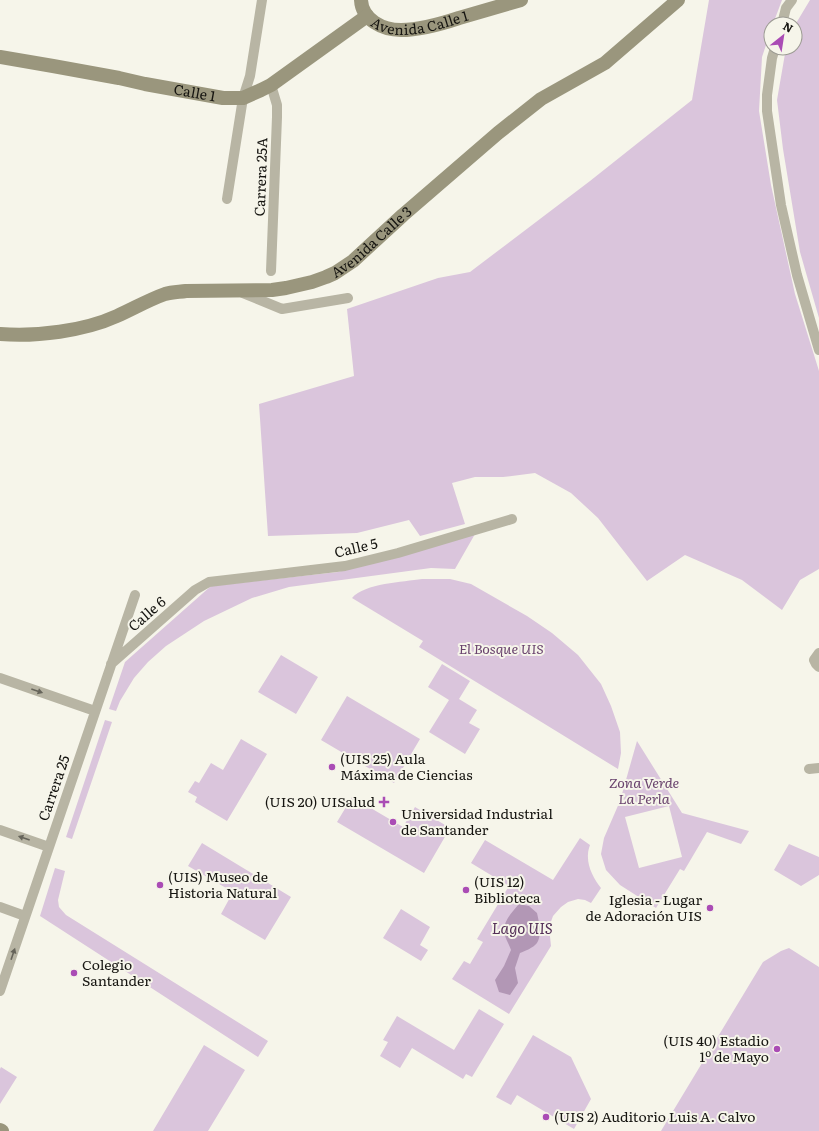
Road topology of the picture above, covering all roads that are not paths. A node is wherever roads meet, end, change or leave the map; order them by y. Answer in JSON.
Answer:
{"nodes":[{"id":1,"x":262,"y":0,"type":"edge"},
{"id":2,"x":361,"y":0,"type":"edge"},
{"id":3,"x":521,"y":0,"type":"edge"},
{"id":4,"x":678,"y":0,"type":"edge"},
{"id":5,"x":792,"y":0,"type":"edge"},
{"id":6,"x":367,"y":16,"type":"junction"},
{"id":7,"x":784,"y":16,"type":"edge"},
{"id":8,"x":773,"y":56,"type":"edge"},
{"id":9,"x":0,"y":58,"type":"edge"},
{"id":10,"x":271,"y":85,"type":"junction"},
{"id":11,"x":243,"y":98,"type":"junction"},
{"id":12,"x":227,"y":199,"type":"dead end"},
{"id":13,"x":271,"y":271,"type":"dead end"},
{"id":14,"x":240,"y":291,"type":"junction"},
{"id":15,"x":348,"y":298,"type":"dead end"},
{"id":16,"x":0,"y":334,"type":"edge"},
{"id":17,"x":819,"y":350,"type":"edge"},
{"id":18,"x":512,"y":519,"type":"dead end"},
{"id":19,"x":202,"y":586,"type":"joint"},
{"id":20,"x":135,"y":595,"type":"dead end"},
{"id":21,"x":819,"y":653,"type":"edge"},
{"id":22,"x":111,"y":664,"type":"junction"},
{"id":23,"x":819,"y":667,"type":"edge"},
{"id":24,"x":0,"y":678,"type":"edge"},
{"id":25,"x":96,"y":711,"type":"junction"},
{"id":26,"x":819,"y":768,"type":"edge"},
{"id":27,"x":808,"y":769,"type":"dead end"},
{"id":28,"x":0,"y":830,"type":"edge"},
{"id":29,"x":49,"y":847,"type":"junction"},
{"id":30,"x":0,"y":907,"type":"edge"},
{"id":31,"x":26,"y":916,"type":"junction"},
{"id":32,"x":1,"y":984,"type":"edge"}],
"edges":[{"from":1,"to":11,"type":"street"},
{"from":2,"to":6,"type":"street"},
{"from":3,"to":6,"type":"street","name":"Avenida Calle 1"},
{"from":4,"to":14,"type":"street","name":"Avenida Calle 3"},
{"from":5,"to":7,"type":"street"},
{"from":6,"to":10,"type":"street","name":"Calle 1"},
{"from":8,"to":17,"type":"street"},
{"from":9,"to":11,"type":"street","name":"Calle 1"},
{"from":10,"to":11,"type":"street","name":"Calle 1"},
{"from":10,"to":13,"type":"street","name":"Carrera 25A"},
{"from":11,"to":12,"type":"street"},
{"from":14,"to":15,"type":"street"},
{"from":14,"to":16,"type":"street","name":"Avenida Calle 3"},
{"from":18,"to":19,"type":"street","name":"Calle 5"},
{"from":19,"to":22,"type":"street","name":"Calle 6"},
{"from":20,"to":22,"type":"street","name":"Carrera 25"},
{"from":21,"to":23,"type":"street"},
{"from":22,"to":25,"type":"street","name":"Carrera 25"},
{"from":24,"to":25,"type":"street","one_way":true},
{"from":25,"to":29,"type":"street","name":"Carrera 25"},
{"from":26,"to":27,"type":"street"},
{"from":29,"to":28,"type":"street","one_way":true},
{"from":29,"to":31,"type":"street","name":"Carrera 25"},
{"from":30,"to":31,"type":"street"},
{"from":32,"to":31,"type":"street","name":"Carrera 25","one_way":true}]}
